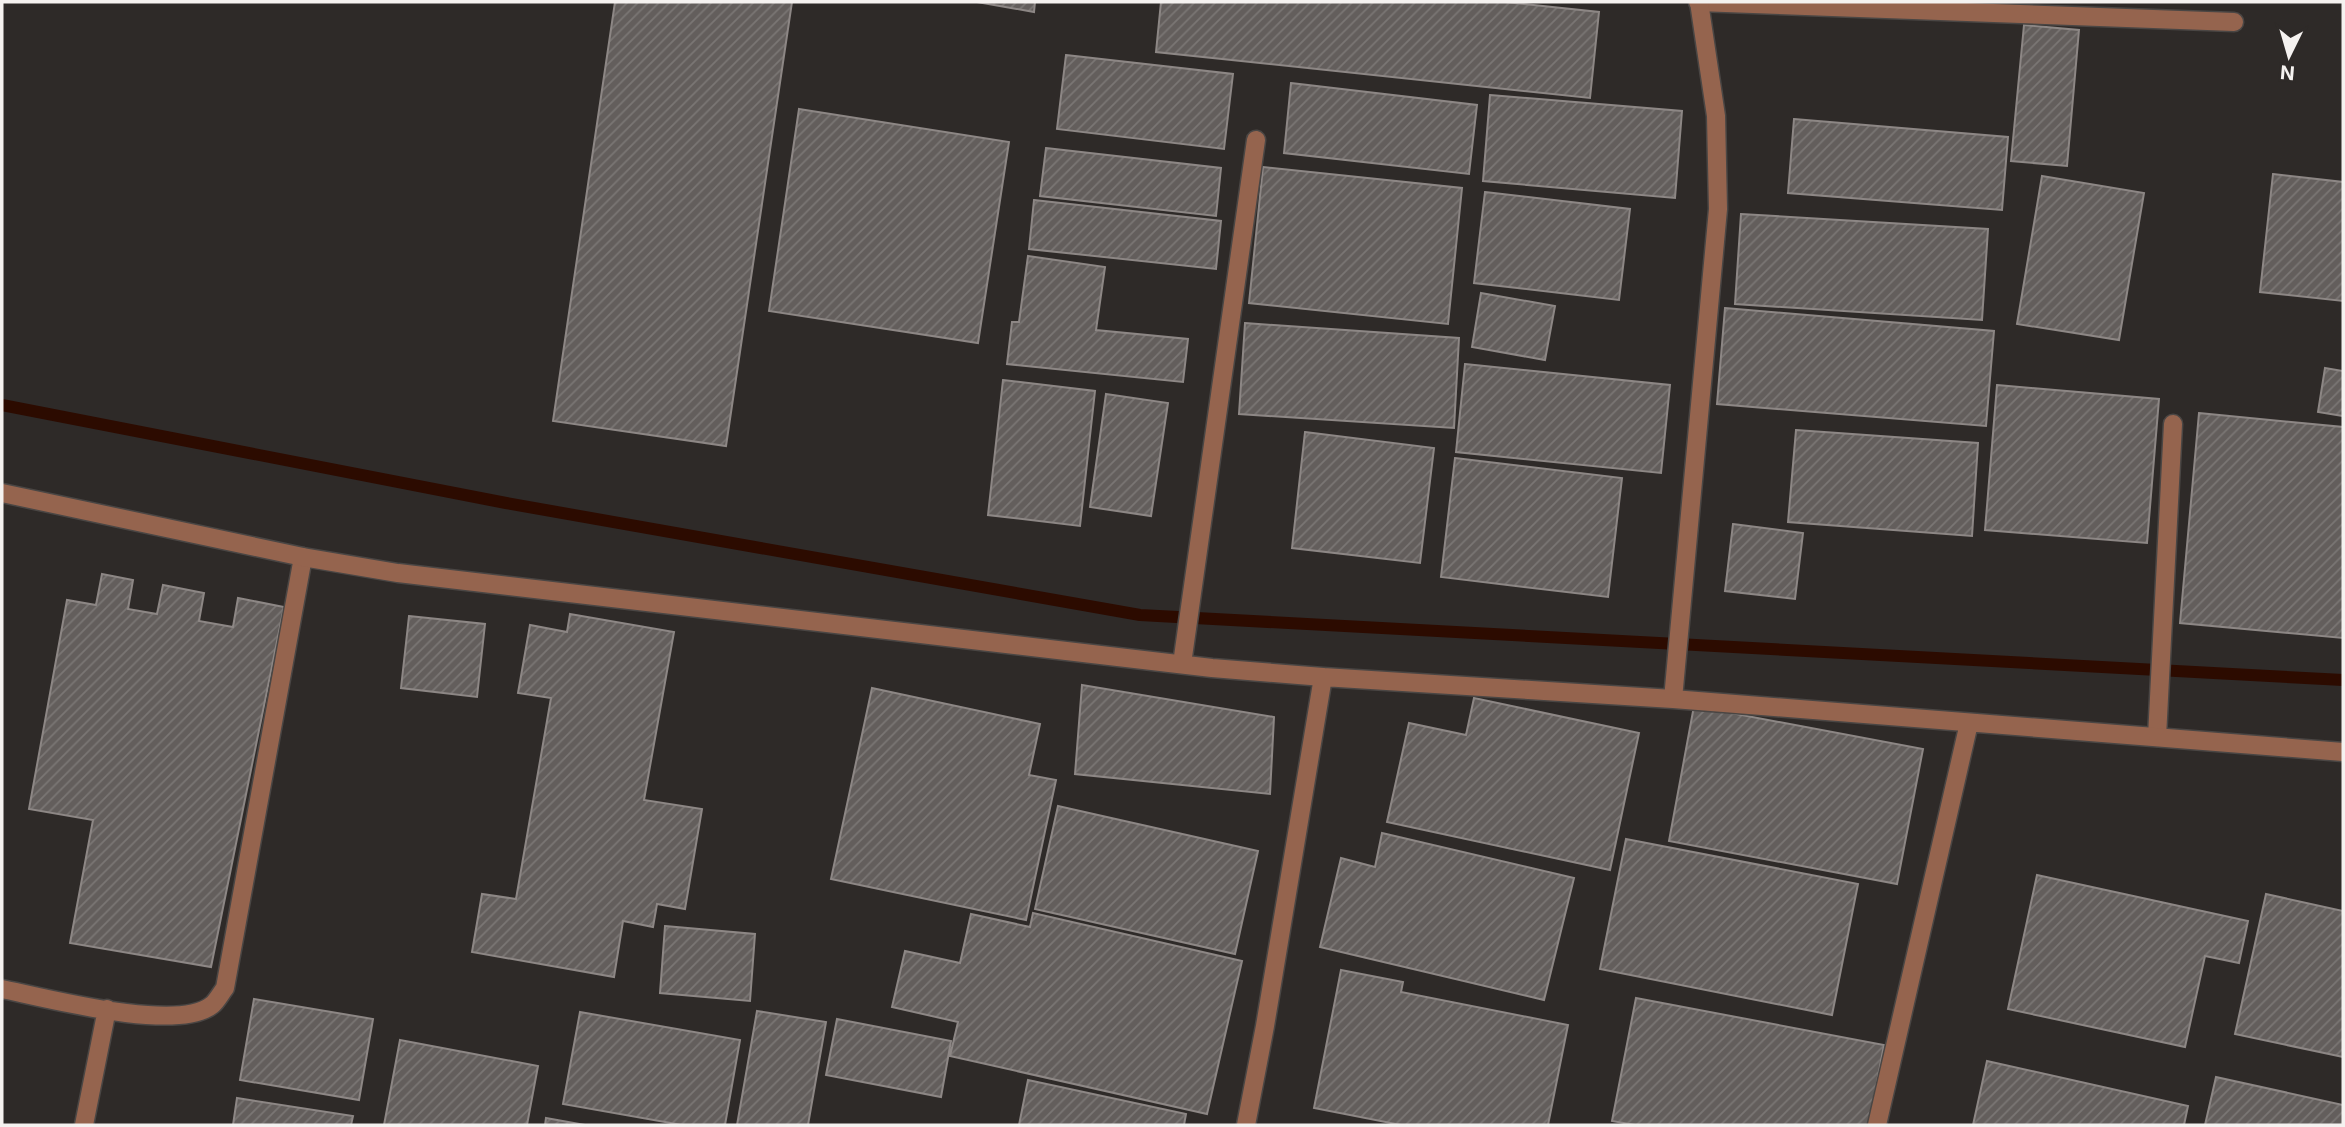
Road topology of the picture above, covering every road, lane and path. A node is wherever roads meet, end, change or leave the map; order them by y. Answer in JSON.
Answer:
{"nodes":[{"id":1,"x":1699,"y":2,"type":"edge"},
{"id":2,"x":2234,"y":22,"type":"dead end"},
{"id":3,"x":1256,"y":140,"type":"dead end"},
{"id":4,"x":2174,"y":424,"type":"dead end"},
{"id":5,"x":2,"y":493,"type":"edge"},
{"id":6,"x":303,"y":556,"type":"junction"},
{"id":7,"x":1182,"y":664,"type":"junction"},
{"id":8,"x":1323,"y":677,"type":"junction"},
{"id":9,"x":1673,"y":699,"type":"junction"},
{"id":10,"x":1969,"y":723,"type":"junction"},
{"id":11,"x":2158,"y":737,"type":"junction"},
{"id":12,"x":2343,"y":752,"type":"edge"},
{"id":13,"x":2,"y":989,"type":"edge"},
{"id":14,"x":107,"y":1009,"type":"junction"},
{"id":15,"x":84,"y":1125,"type":"edge"},
{"id":16,"x":1246,"y":1125,"type":"edge"},
{"id":17,"x":1877,"y":1125,"type":"edge"}],
"edges":[{"from":1,"to":2,"type":"street"},
{"from":1,"to":9,"type":"street"},
{"from":3,"to":7,"type":"street"},
{"from":4,"to":11,"type":"street"},
{"from":5,"to":6,"type":"street"},
{"from":6,"to":7,"type":"street"},
{"from":6,"to":14,"type":"street"},
{"from":7,"to":8,"type":"street"},
{"from":8,"to":9,"type":"street"},
{"from":8,"to":16,"type":"street"},
{"from":9,"to":10,"type":"street"},
{"from":10,"to":11,"type":"street"},
{"from":10,"to":17,"type":"street"},
{"from":11,"to":12,"type":"street"},
{"from":13,"to":14,"type":"street"},
{"from":14,"to":15,"type":"street"}]}
